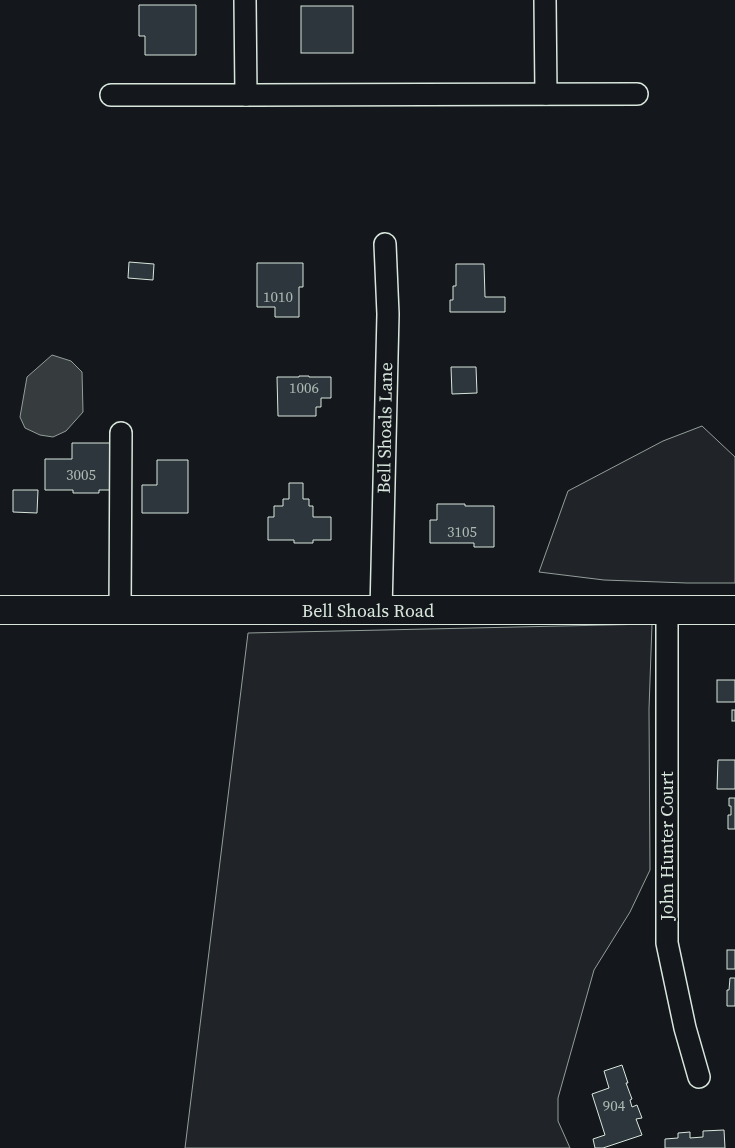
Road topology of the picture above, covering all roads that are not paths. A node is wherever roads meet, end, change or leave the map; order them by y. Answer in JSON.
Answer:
{"nodes":[{"id":1,"x":245,"y":0,"type":"edge"},
{"id":2,"x":545,"y":0,"type":"edge"},
{"id":3,"x":546,"y":94,"type":"junction"},
{"id":4,"x":637,"y":94,"type":"dead end"},
{"id":5,"x":111,"y":95,"type":"dead end"},
{"id":6,"x":246,"y":95,"type":"junction"},
{"id":7,"x":385,"y":244,"type":"dead end"},
{"id":8,"x":121,"y":433,"type":"dead end"},
{"id":9,"x":0,"y":610,"type":"edge"},
{"id":10,"x":666,"y":610,"type":"junction"},
{"id":11,"x":735,"y":610,"type":"edge"},
{"id":12,"x":120,"y":611,"type":"junction"},
{"id":13,"x":382,"y":611,"type":"junction"},
{"id":14,"x":699,"y":1078,"type":"dead end"}],
"edges":[{"from":1,"to":6,"type":"street"},
{"from":2,"to":3,"type":"street"},
{"from":3,"to":4,"type":"street"},
{"from":3,"to":6,"type":"street"},
{"from":5,"to":6,"type":"street"},
{"from":7,"to":13,"type":"street","name":"Bell Shoals Lane"},
{"from":8,"to":12,"type":"street"},
{"from":9,"to":12,"type":"main road","name":"Bell Shoals Road"},
{"from":10,"to":11,"type":"main road","name":"Bell Shoals Road"},
{"from":10,"to":13,"type":"main road","name":"Bell Shoals Road"},
{"from":10,"to":14,"type":"street","name":"John Hunter Court"},
{"from":12,"to":13,"type":"main road","name":"Bell Shoals Road"}]}
